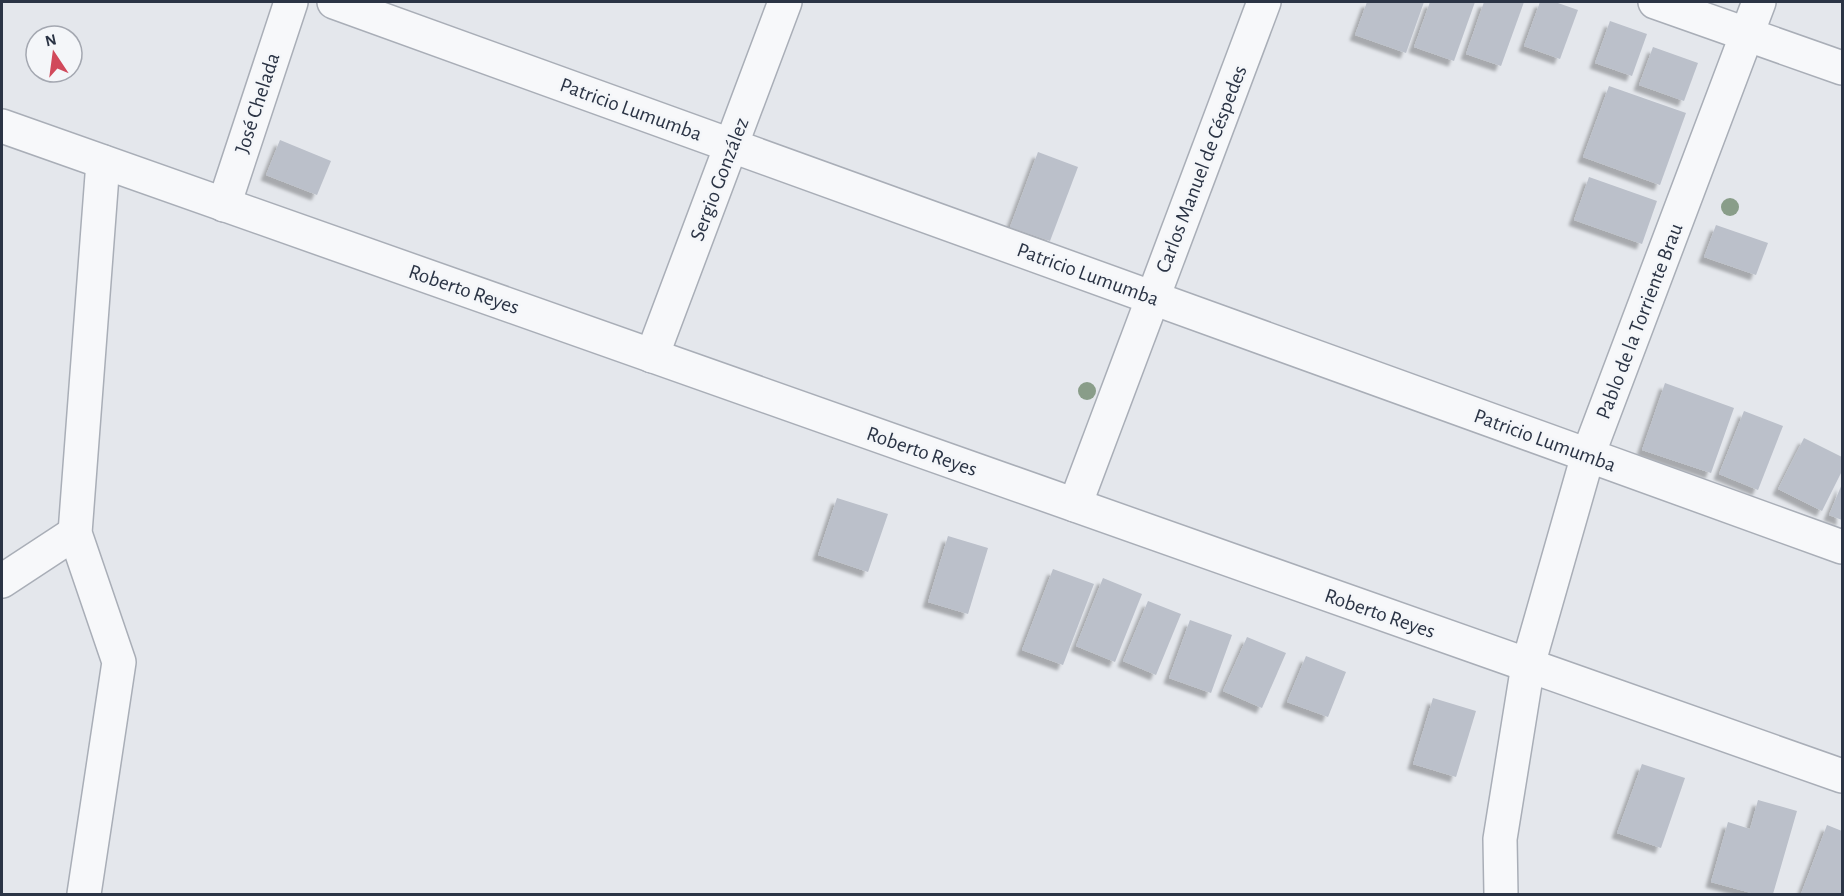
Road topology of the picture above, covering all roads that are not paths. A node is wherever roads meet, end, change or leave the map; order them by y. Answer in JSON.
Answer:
{"nodes":[{"id":1,"x":291,"y":2,"type":"edge"},
{"id":2,"x":334,"y":2,"type":"edge"},
{"id":3,"x":785,"y":2,"type":"edge"},
{"id":4,"x":1263,"y":2,"type":"edge"},
{"id":5,"x":1655,"y":2,"type":"edge"},
{"id":6,"x":1759,"y":2,"type":"edge"},
{"id":7,"x":1747,"y":34,"type":"junction"},
{"id":8,"x":1842,"y":68,"type":"edge"},
{"id":9,"x":2,"y":126,"type":"edge"},
{"id":10,"x":732,"y":146,"type":"junction"},
{"id":11,"x":103,"y":162,"type":"junction"},
{"id":12,"x":224,"y":205,"type":"junction"},
{"id":13,"x":1152,"y":298,"type":"junction"},
{"id":14,"x":652,"y":356,"type":"junction"},
{"id":15,"x":1588,"y":455,"type":"junction"},
{"id":16,"x":1075,"y":505,"type":"junction"},
{"id":17,"x":75,"y":533,"type":"junction"},
{"id":18,"x":1842,"y":548,"type":"edge"},
{"id":19,"x":2,"y":581,"type":"edge"},
{"id":20,"x":1528,"y":665,"type":"junction"},
{"id":21,"x":1842,"y":776,"type":"edge"},
{"id":22,"x":84,"y":894,"type":"edge"},
{"id":23,"x":1501,"y":894,"type":"edge"}],
"edges":[{"from":1,"to":12,"type":"street","name":"José Chelada"},
{"from":2,"to":10,"type":"street","name":"Patricio Lumumba"},
{"from":3,"to":10,"type":"street","name":"Sergio González"},
{"from":4,"to":13,"type":"street","name":"Carlos Manuel de Céspedes"},
{"from":5,"to":7,"type":"street"},
{"from":6,"to":7,"type":"street","name":"Pablo de la Torriente Brau"},
{"from":7,"to":8,"type":"street"},
{"from":7,"to":15,"type":"street","name":"Pablo de la Torriente Brau"},
{"from":9,"to":11,"type":"street","name":"Roberto Reyes"},
{"from":10,"to":13,"type":"street","name":"Patricio Lumumba"},
{"from":10,"to":14,"type":"street","name":"Sergio González"},
{"from":11,"to":12,"type":"street","name":"Roberto Reyes"},
{"from":11,"to":17,"type":"street"},
{"from":12,"to":14,"type":"street","name":"Roberto Reyes"},
{"from":13,"to":15,"type":"street","name":"Patricio Lumumba"},
{"from":13,"to":16,"type":"street","name":"Carlos Manuel de Céspedes"},
{"from":14,"to":16,"type":"street","name":"Roberto Reyes"},
{"from":15,"to":18,"type":"street","name":"Patricio Lumumba"},
{"from":15,"to":20,"type":"street","name":"Pablo de la Torriente Brau"},
{"from":16,"to":20,"type":"street","name":"Roberto Reyes"},
{"from":17,"to":19,"type":"street"},
{"from":17,"to":22,"type":"street"},
{"from":20,"to":21,"type":"street","name":"Roberto Reyes"},
{"from":20,"to":23,"type":"street","name":"Pablo de la Torriente Brau"}]}
